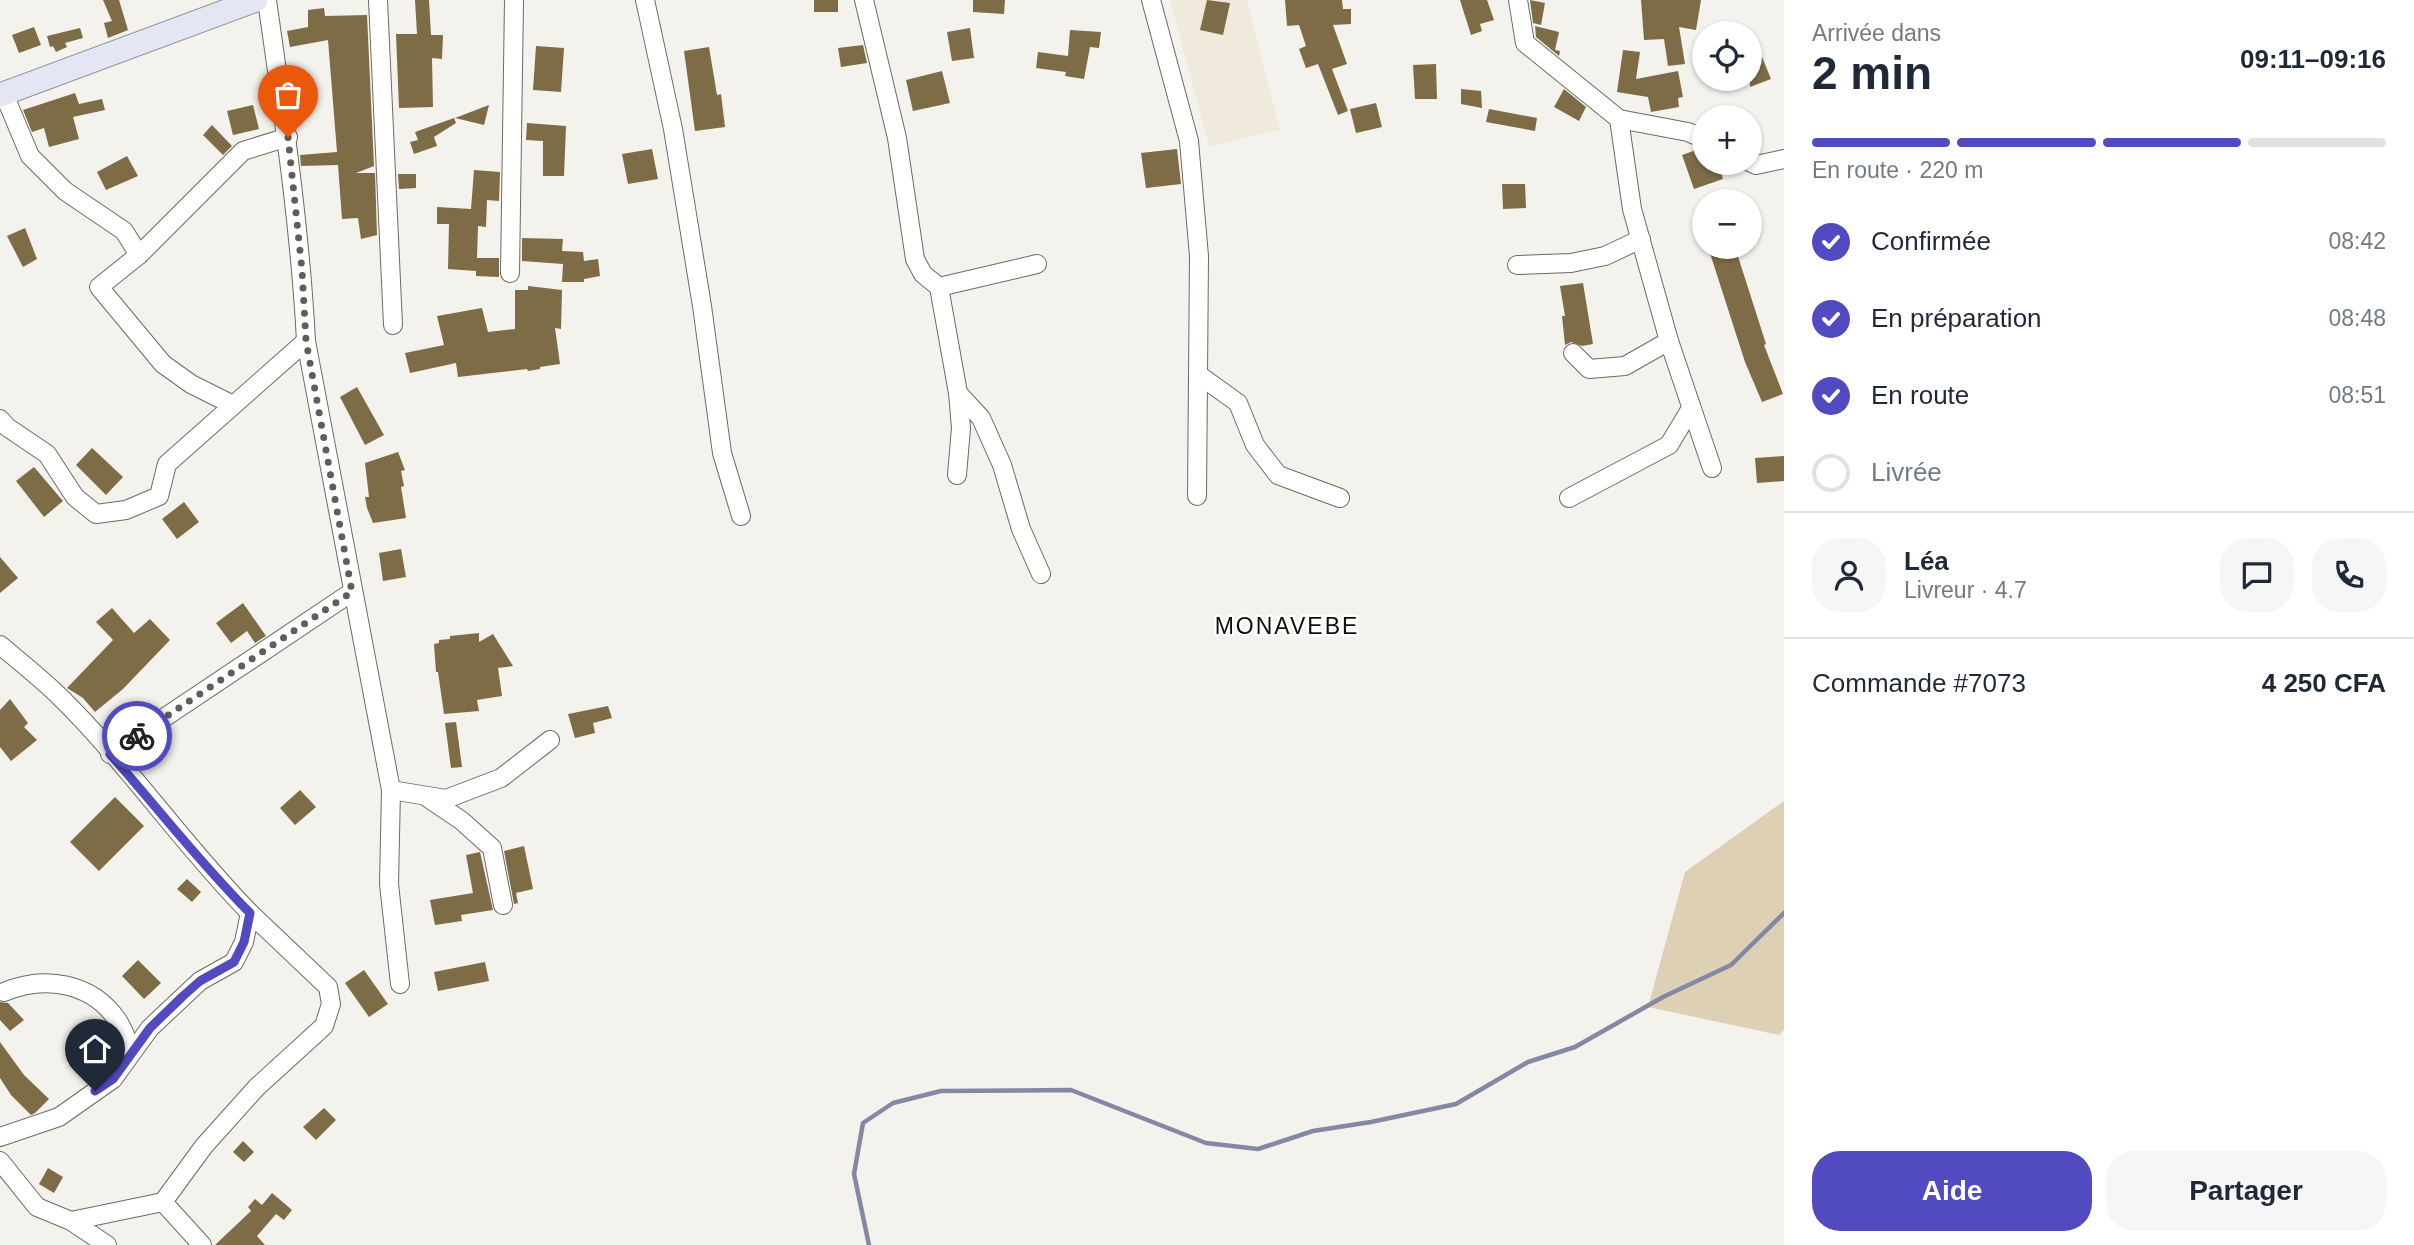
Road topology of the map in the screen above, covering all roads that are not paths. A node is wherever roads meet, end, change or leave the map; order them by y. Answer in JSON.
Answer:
{"nodes":[{"id":1,"x":256,"y":0,"type":"edge"},
{"id":2,"x":267,"y":0,"type":"edge"},
{"id":3,"x":378,"y":0,"type":"edge"},
{"id":4,"x":514,"y":0,"type":"edge"},
{"id":5,"x":645,"y":0,"type":"edge"},
{"id":6,"x":864,"y":0,"type":"edge"},
{"id":7,"x":1151,"y":0,"type":"edge"},
{"id":8,"x":1518,"y":0,"type":"edge"},
{"id":9,"x":2,"y":95,"type":"edge"},
{"id":10,"x":1619,"y":119,"type":"junction"},
{"id":11,"x":1692,"y":134,"type":"edge"},
{"id":12,"x":288,"y":137,"type":"junction"},
{"id":13,"x":1784,"y":159,"type":"edge"},
{"id":14,"x":1762,"y":164,"type":"edge"},
{"id":15,"x":1641,"y":239,"type":"junction"},
{"id":16,"x":139,"y":255,"type":"junction"},
{"id":17,"x":1037,"y":264,"type":"dead end"},
{"id":18,"x":1517,"y":265,"type":"dead end"},
{"id":19,"x":510,"y":273,"type":"dead end"},
{"id":20,"x":939,"y":287,"type":"junction"},
{"id":21,"x":393,"y":325,"type":"dead end"},
{"id":22,"x":306,"y":341,"type":"junction"},
{"id":23,"x":1669,"y":341,"type":"junction"},
{"id":24,"x":1573,"y":353,"type":"dead end"},
{"id":25,"x":1199,"y":375,"type":"junction"},
{"id":26,"x":958,"y":393,"type":"junction"},
{"id":27,"x":233,"y":405,"type":"junction"},
{"id":28,"x":1690,"y":410,"type":"junction"},
{"id":29,"x":0,"y":419,"type":"edge"},
{"id":30,"x":1712,"y":468,"type":"dead end"},
{"id":31,"x":957,"y":475,"type":"dead end"},
{"id":32,"x":1197,"y":496,"type":"dead end"},
{"id":33,"x":1340,"y":498,"type":"dead end"},
{"id":34,"x":1569,"y":498,"type":"dead end"},
{"id":35,"x":741,"y":516,"type":"dead end"},
{"id":36,"x":1041,"y":574,"type":"dead end"},
{"id":37,"x":352,"y":592,"type":"junction"},
{"id":38,"x":0,"y":645,"type":"edge"},
{"id":39,"x":550,"y":740,"type":"dead end"},
{"id":40,"x":110,"y":754,"type":"junction"},
{"id":41,"x":391,"y":790,"type":"junction"},
{"id":42,"x":428,"y":798,"type":"junction"},
{"id":43,"x":503,"y":905,"type":"dead end"},
{"id":44,"x":250,"y":913,"type":"junction"},
{"id":45,"x":400,"y":984,"type":"dead end"},
{"id":46,"x":4,"y":992,"type":"dead end"},
{"id":47,"x":132,"y":1051,"type":"junction"},
{"id":48,"x":0,"y":1137,"type":"edge"},
{"id":49,"x":0,"y":1161,"type":"edge"},
{"id":50,"x":163,"y":1202,"type":"junction"},
{"id":51,"x":71,"y":1221,"type":"junction"},
{"id":52,"x":107,"y":1245,"type":"edge"},
{"id":53,"x":202,"y":1245,"type":"edge"}],
"edges":[{"from":1,"to":9,"type":"main road"},
{"from":2,"to":12,"type":"street"},
{"from":3,"to":21,"type":"street"},
{"from":4,"to":19,"type":"street"},
{"from":5,"to":35,"type":"street"},
{"from":6,"to":20,"type":"street"},
{"from":7,"to":25,"type":"street"},
{"from":8,"to":10,"type":"street"},
{"from":9,"to":16,"type":"street"},
{"from":10,"to":11,"type":"street"},
{"from":10,"to":15,"type":"street"},
{"from":12,"to":16,"type":"street"},
{"from":12,"to":22,"type":"street"},
{"from":13,"to":14,"type":"street"},
{"from":15,"to":18,"type":"street"},
{"from":15,"to":23,"type":"street"},
{"from":16,"to":27,"type":"street"},
{"from":17,"to":20,"type":"street"},
{"from":20,"to":26,"type":"street"},
{"from":22,"to":27,"type":"street"},
{"from":22,"to":37,"type":"street"},
{"from":23,"to":24,"type":"street"},
{"from":23,"to":28,"type":"street"},
{"from":25,"to":32,"type":"street"},
{"from":25,"to":33,"type":"street"},
{"from":26,"to":31,"type":"street"},
{"from":26,"to":36,"type":"street"},
{"from":27,"to":29,"type":"street"},
{"from":28,"to":30,"type":"street"},
{"from":28,"to":34,"type":"street"},
{"from":37,"to":40,"type":"street"},
{"from":37,"to":41,"type":"street"},
{"from":38,"to":40,"type":"street"},
{"from":39,"to":42,"type":"street"},
{"from":40,"to":44,"type":"street"},
{"from":41,"to":42,"type":"street"},
{"from":41,"to":45,"type":"street"},
{"from":42,"to":43,"type":"street"},
{"from":44,"to":47,"type":"street"},
{"from":44,"to":50,"type":"street"},
{"from":46,"to":47,"type":"street"},
{"from":47,"to":48,"type":"street"},
{"from":49,"to":51,"type":"street"},
{"from":50,"to":51,"type":"street"},
{"from":50,"to":53,"type":"street"},
{"from":51,"to":52,"type":"street"}]}
